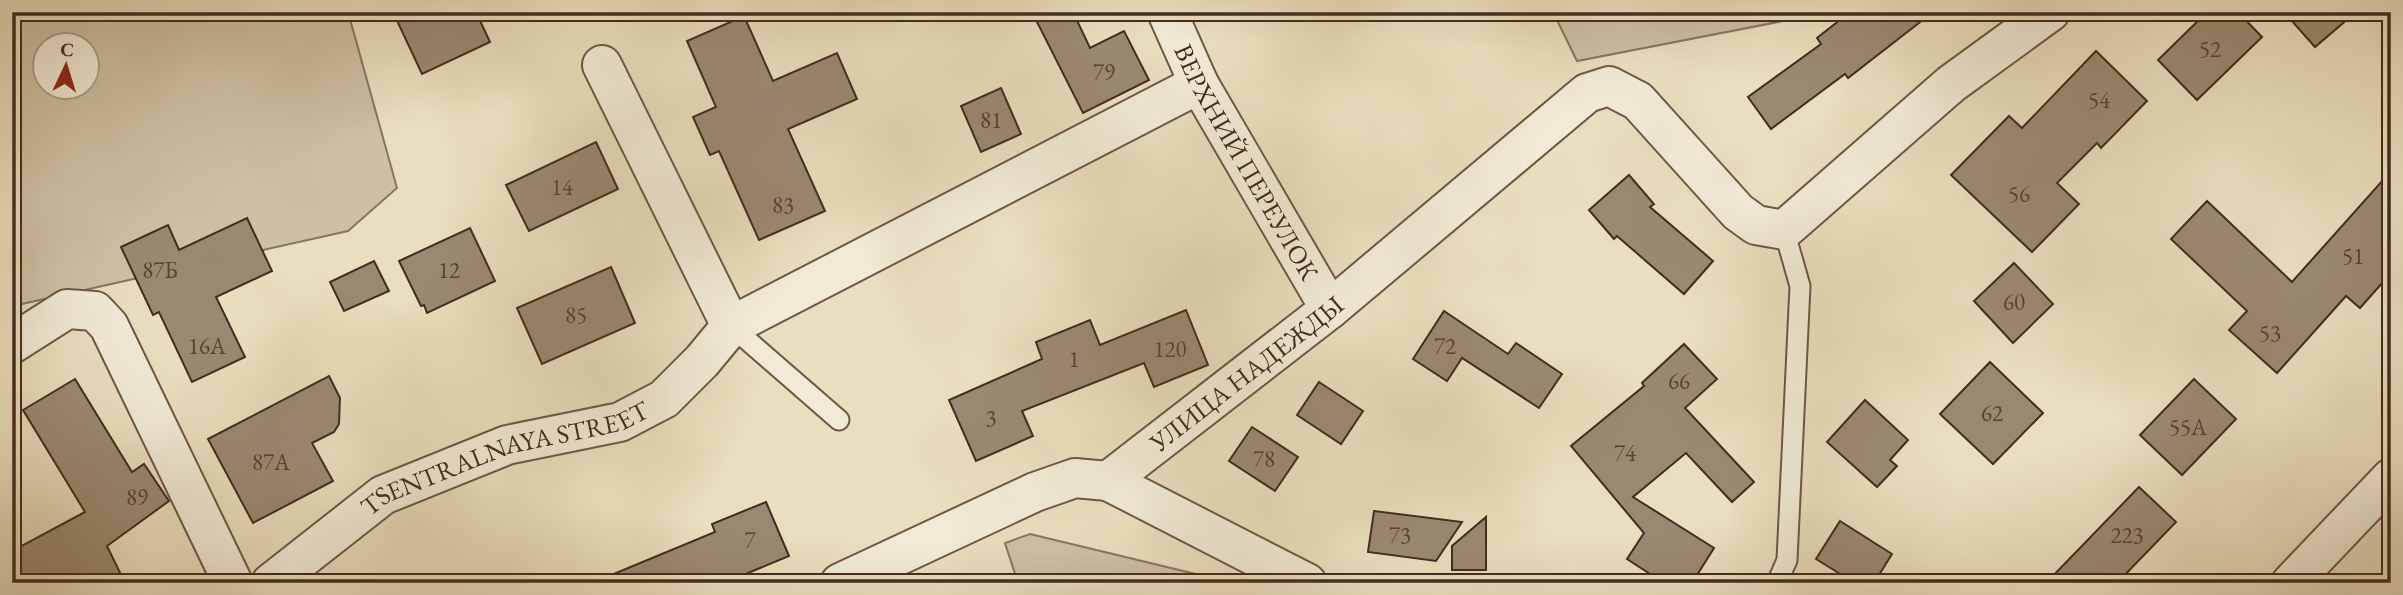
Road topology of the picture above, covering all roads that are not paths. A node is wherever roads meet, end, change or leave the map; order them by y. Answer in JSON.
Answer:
{"nodes":[{"id":1,"x":1167,"y":12,"type":"edge"},
{"id":2,"x":2050,"y":12,"type":"edge"},
{"id":3,"x":601,"y":65,"type":"dead end"},
{"id":4,"x":1199,"y":83,"type":"junction"},
{"id":5,"x":1784,"y":230,"type":"junction"},
{"id":6,"x":1330,"y":309,"type":"junction"},
{"id":7,"x":731,"y":326,"type":"junction"},
{"id":8,"x":12,"y":344,"type":"edge"},
{"id":9,"x":839,"y":420,"type":"dead end"},
{"id":10,"x":2391,"y":478,"type":"edge"},
{"id":11,"x":1108,"y":481,"type":"junction"},
{"id":12,"x":233,"y":583,"type":"edge"},
{"id":13,"x":271,"y":583,"type":"edge"},
{"id":14,"x":840,"y":583,"type":"edge"},
{"id":15,"x":1307,"y":583,"type":"edge"},
{"id":16,"x":1777,"y":583,"type":"edge"},
{"id":17,"x":2291,"y":583,"type":"edge"}],
"edges":[{"from":1,"to":4,"type":"street","name":"ВЕРХНИЙ ПЕРЕУЛОК"},
{"from":2,"to":5,"type":"street"},
{"from":3,"to":7,"type":"street"},
{"from":4,"to":6,"type":"street","name":"ВЕРХНИЙ ПЕРЕУЛОК"},
{"from":4,"to":7,"type":"street"},
{"from":5,"to":6,"type":"street","name":"УЛИЦА НАДЕЖДЫ"},
{"from":5,"to":16,"type":"lane"},
{"from":6,"to":11,"type":"street","name":"УЛИЦА НАДЕЖДЫ"},
{"from":7,"to":9,"type":"lane"},
{"from":7,"to":13,"type":"street","name":"TSENTRALNAYA STREET"},
{"from":8,"to":12,"type":"street"},
{"from":10,"to":17,"type":"street"},
{"from":11,"to":14,"type":"street"},
{"from":11,"to":15,"type":"street"}]}
